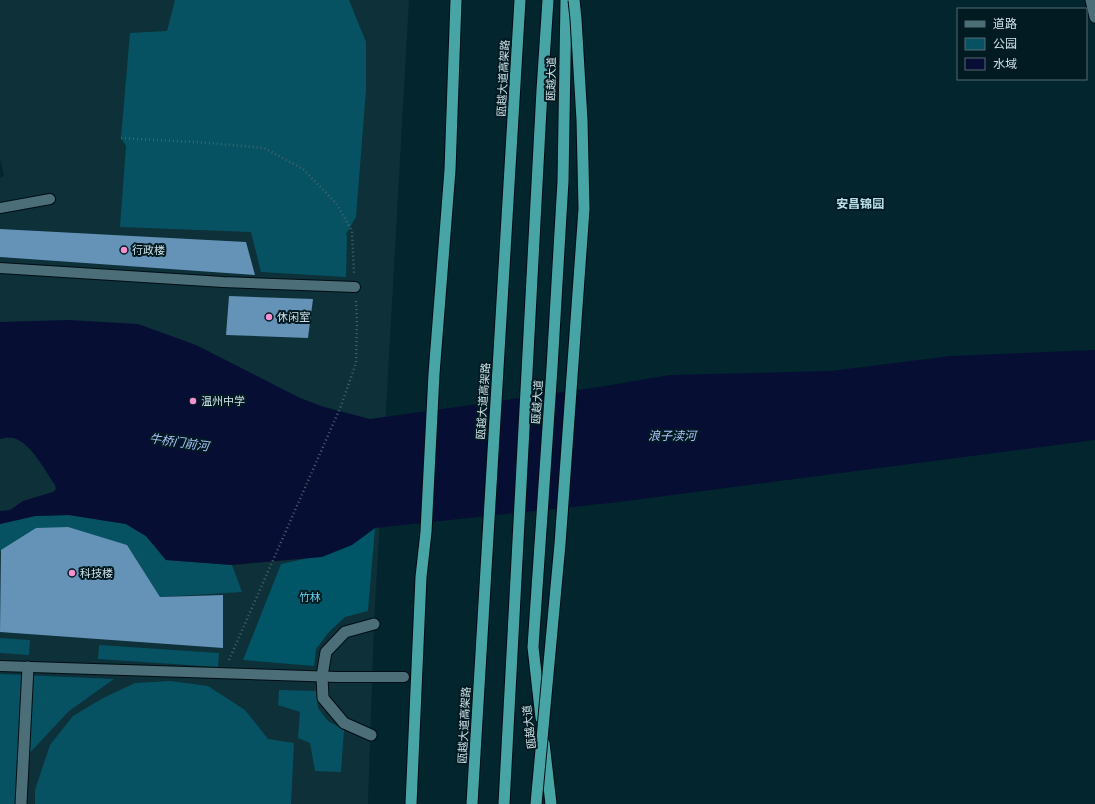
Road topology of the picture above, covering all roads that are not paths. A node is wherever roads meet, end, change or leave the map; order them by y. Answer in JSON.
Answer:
{"nodes":[{"id":1,"x":456,"y":0,"type":"edge"},
{"id":2,"x":520,"y":0,"type":"edge"},
{"id":3,"x":548,"y":0,"type":"edge"},
{"id":4,"x":566,"y":0,"type":"edge"},
{"id":5,"x":574,"y":0,"type":"edge"},
{"id":6,"x":1091,"y":0,"type":"edge"},
{"id":7,"x":1095,"y":17,"type":"edge"},
{"id":8,"x":50,"y":199,"type":"dead end"},
{"id":9,"x":0,"y":208,"type":"edge"},
{"id":10,"x":0,"y":268,"type":"edge"},
{"id":11,"x":355,"y":287,"type":"road end"},
{"id":12,"x":374,"y":624,"type":"dead end"},
{"id":13,"x":0,"y":666,"type":"edge"},
{"id":14,"x":28,"y":667,"type":"junction"},
{"id":15,"x":322,"y":676,"type":"junction"},
{"id":16,"x":404,"y":677,"type":"dead end"},
{"id":17,"x":371,"y":735,"type":"dead end"},
{"id":18,"x":21,"y":804,"type":"edge"},
{"id":19,"x":411,"y":804,"type":"edge"},
{"id":20,"x":472,"y":804,"type":"edge"},
{"id":21,"x":504,"y":804,"type":"edge"},
{"id":22,"x":536,"y":804,"type":"edge"},
{"id":23,"x":551,"y":804,"type":"edge"}],
"edges":[{"from":1,"to":19,"type":"highway"},
{"from":2,"to":20,"type":"highway","name":"瓯越大道高架路"},
{"from":3,"to":21,"type":"highway"},
{"from":4,"to":23,"type":"highway","name":"瓯越大道"},
{"from":5,"to":22,"type":"highway","bridge":true},
{"from":6,"to":7,"type":"street"},
{"from":8,"to":9,"type":"lane"},
{"from":10,"to":11,"type":"lane"},
{"from":12,"to":15,"type":"street"},
{"from":13,"to":14,"type":"lane"},
{"from":14,"to":15,"type":"lane"},
{"from":14,"to":18,"type":"street"},
{"from":15,"to":16,"type":"lane"},
{"from":15,"to":17,"type":"street"}]}
